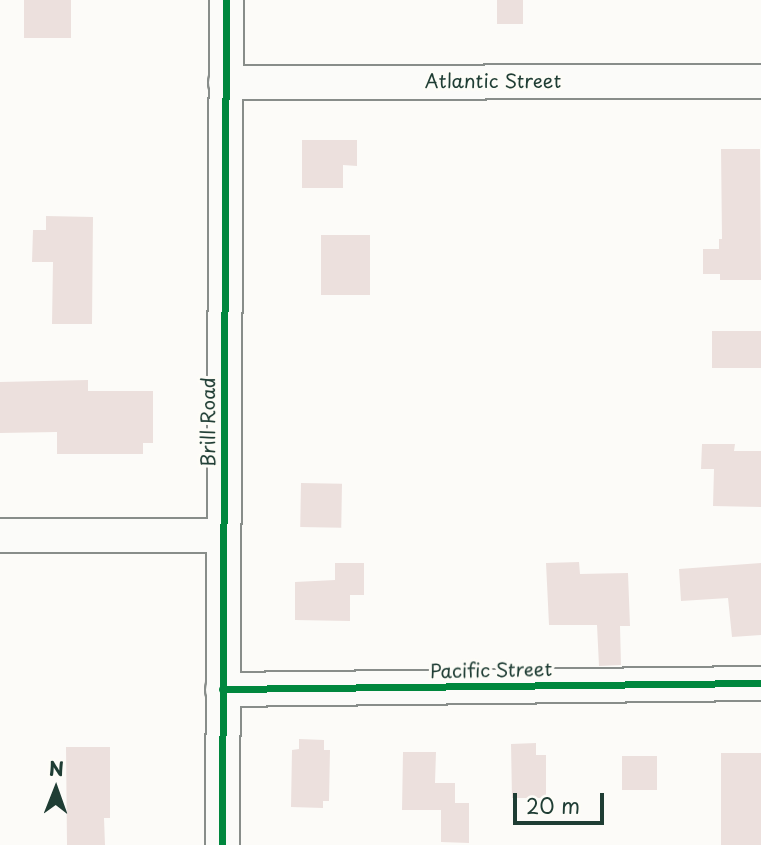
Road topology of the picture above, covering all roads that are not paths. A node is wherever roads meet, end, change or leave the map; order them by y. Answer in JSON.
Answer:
{"nodes":[{"id":1,"x":226,"y":0,"type":"edge"},
{"id":2,"x":761,"y":81,"type":"edge"},
{"id":3,"x":225,"y":82,"type":"junction"},
{"id":4,"x":0,"y":535,"type":"edge"},
{"id":5,"x":223,"y":535,"type":"junction"},
{"id":6,"x":761,"y":683,"type":"edge"},
{"id":7,"x":222,"y":689,"type":"junction"},
{"id":8,"x":222,"y":845,"type":"edge"}],
"edges":[{"from":1,"to":3,"type":"street","name":"Brill Road"},
{"from":2,"to":3,"type":"street","name":"Atlantic Street"},
{"from":3,"to":5,"type":"street","name":"Brill Road"},
{"from":4,"to":5,"type":"street"},
{"from":5,"to":7,"type":"street","name":"Brill Road"},
{"from":6,"to":7,"type":"street","name":"Pacific Street"},
{"from":7,"to":8,"type":"street","name":"Brill Road"}]}
